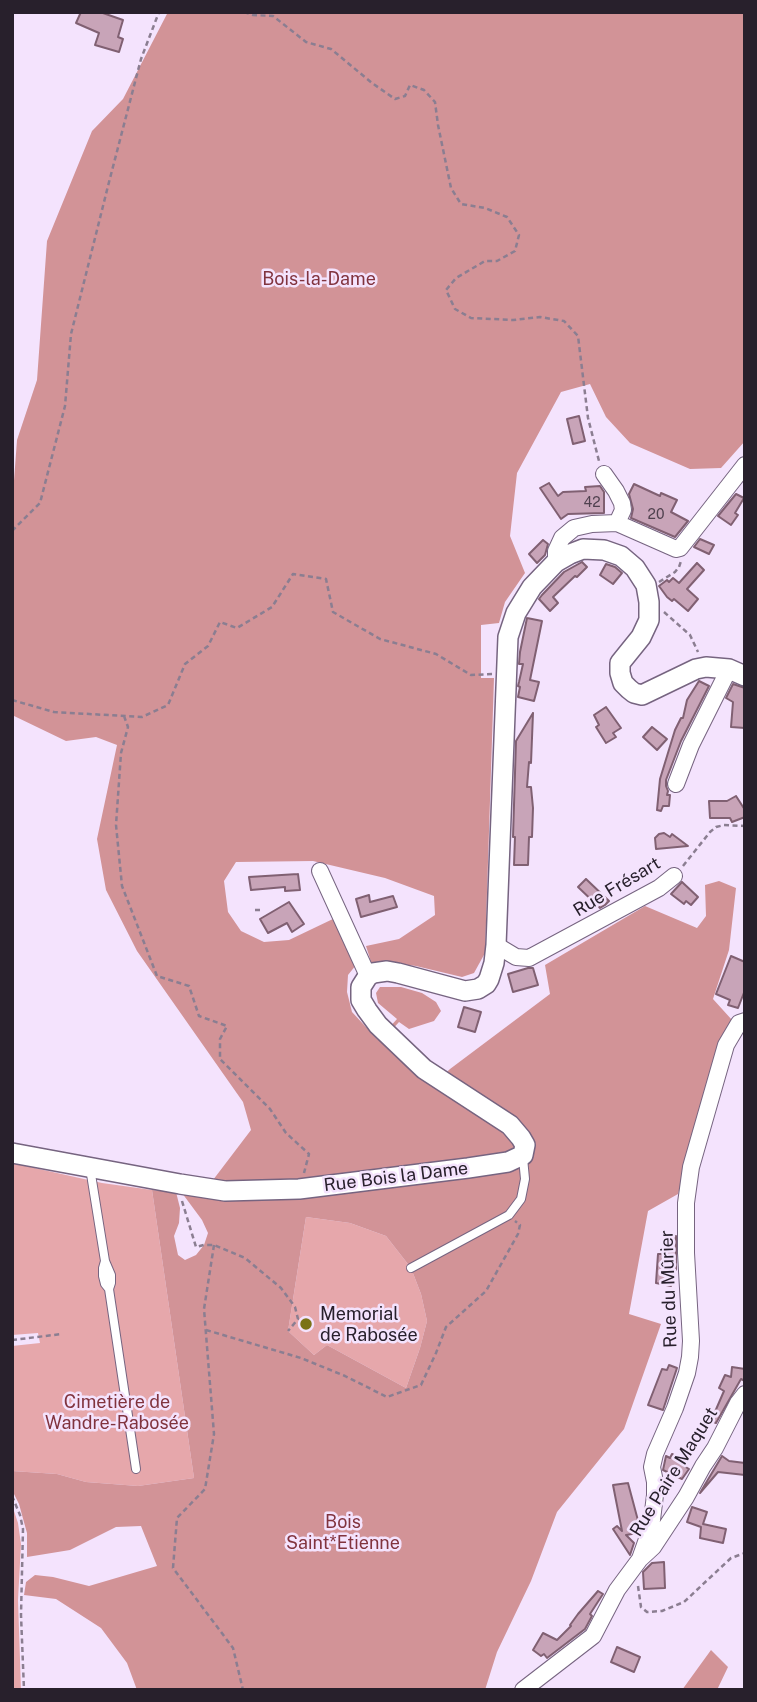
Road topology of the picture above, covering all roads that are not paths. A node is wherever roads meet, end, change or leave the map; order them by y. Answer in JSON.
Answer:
{"nodes":[{"id":1,"x":745,"y":465,"type":"edge"},
{"id":2,"x":604,"y":474,"type":"road end"},
{"id":3,"x":617,"y":523,"type":"junction"},
{"id":4,"x":556,"y":562,"type":"junction"},
{"id":5,"x":737,"y":673,"type":"edge"},
{"id":6,"x":676,"y":784,"type":"dead end"},
{"id":7,"x":320,"y":871,"type":"dead end"},
{"id":8,"x":674,"y":876,"type":"road end"},
{"id":9,"x":495,"y":945,"type":"junction"},
{"id":10,"x":368,"y":976,"type":"junction"},
{"id":11,"x":745,"y":1021,"type":"edge"},
{"id":12,"x":12,"y":1153,"type":"edge"},
{"id":13,"x":523,"y":1155,"type":"junction"},
{"id":14,"x":90,"y":1168,"type":"junction"},
{"id":15,"x":411,"y":1268,"type":"dead end"},
{"id":16,"x":745,"y":1394,"type":"edge"},
{"id":17,"x":136,"y":1469,"type":"dead end"},
{"id":18,"x":640,"y":1559,"type":"junction"},
{"id":19,"x":523,"y":1690,"type":"edge"}],
"edges":[{"from":1,"to":3,"type":"street"},
{"from":2,"to":3,"type":"street"},
{"from":3,"to":4,"type":"street"},
{"from":4,"to":5,"type":"street"},
{"from":4,"to":9,"type":"street"},
{"from":5,"to":6,"type":"street"},
{"from":7,"to":10,"type":"street"},
{"from":8,"to":9,"type":"street","name":"Rue Frésart"},
{"from":9,"to":10,"type":"street"},
{"from":10,"to":13,"type":"street"},
{"from":11,"to":18,"type":"street","name":"Rue du Mûrier"},
{"from":12,"to":14,"type":"street","name":"Rue Bois la Dame"},
{"from":13,"to":14,"type":"street","name":"Rue Bois la Dame"},
{"from":13,"to":15,"type":"lane"},
{"from":14,"to":17,"type":"lane"},
{"from":16,"to":18,"type":"street","name":"Rue Paire Maquet"},
{"from":18,"to":19,"type":"street","name":"Rue Paire Maquet"}]}
